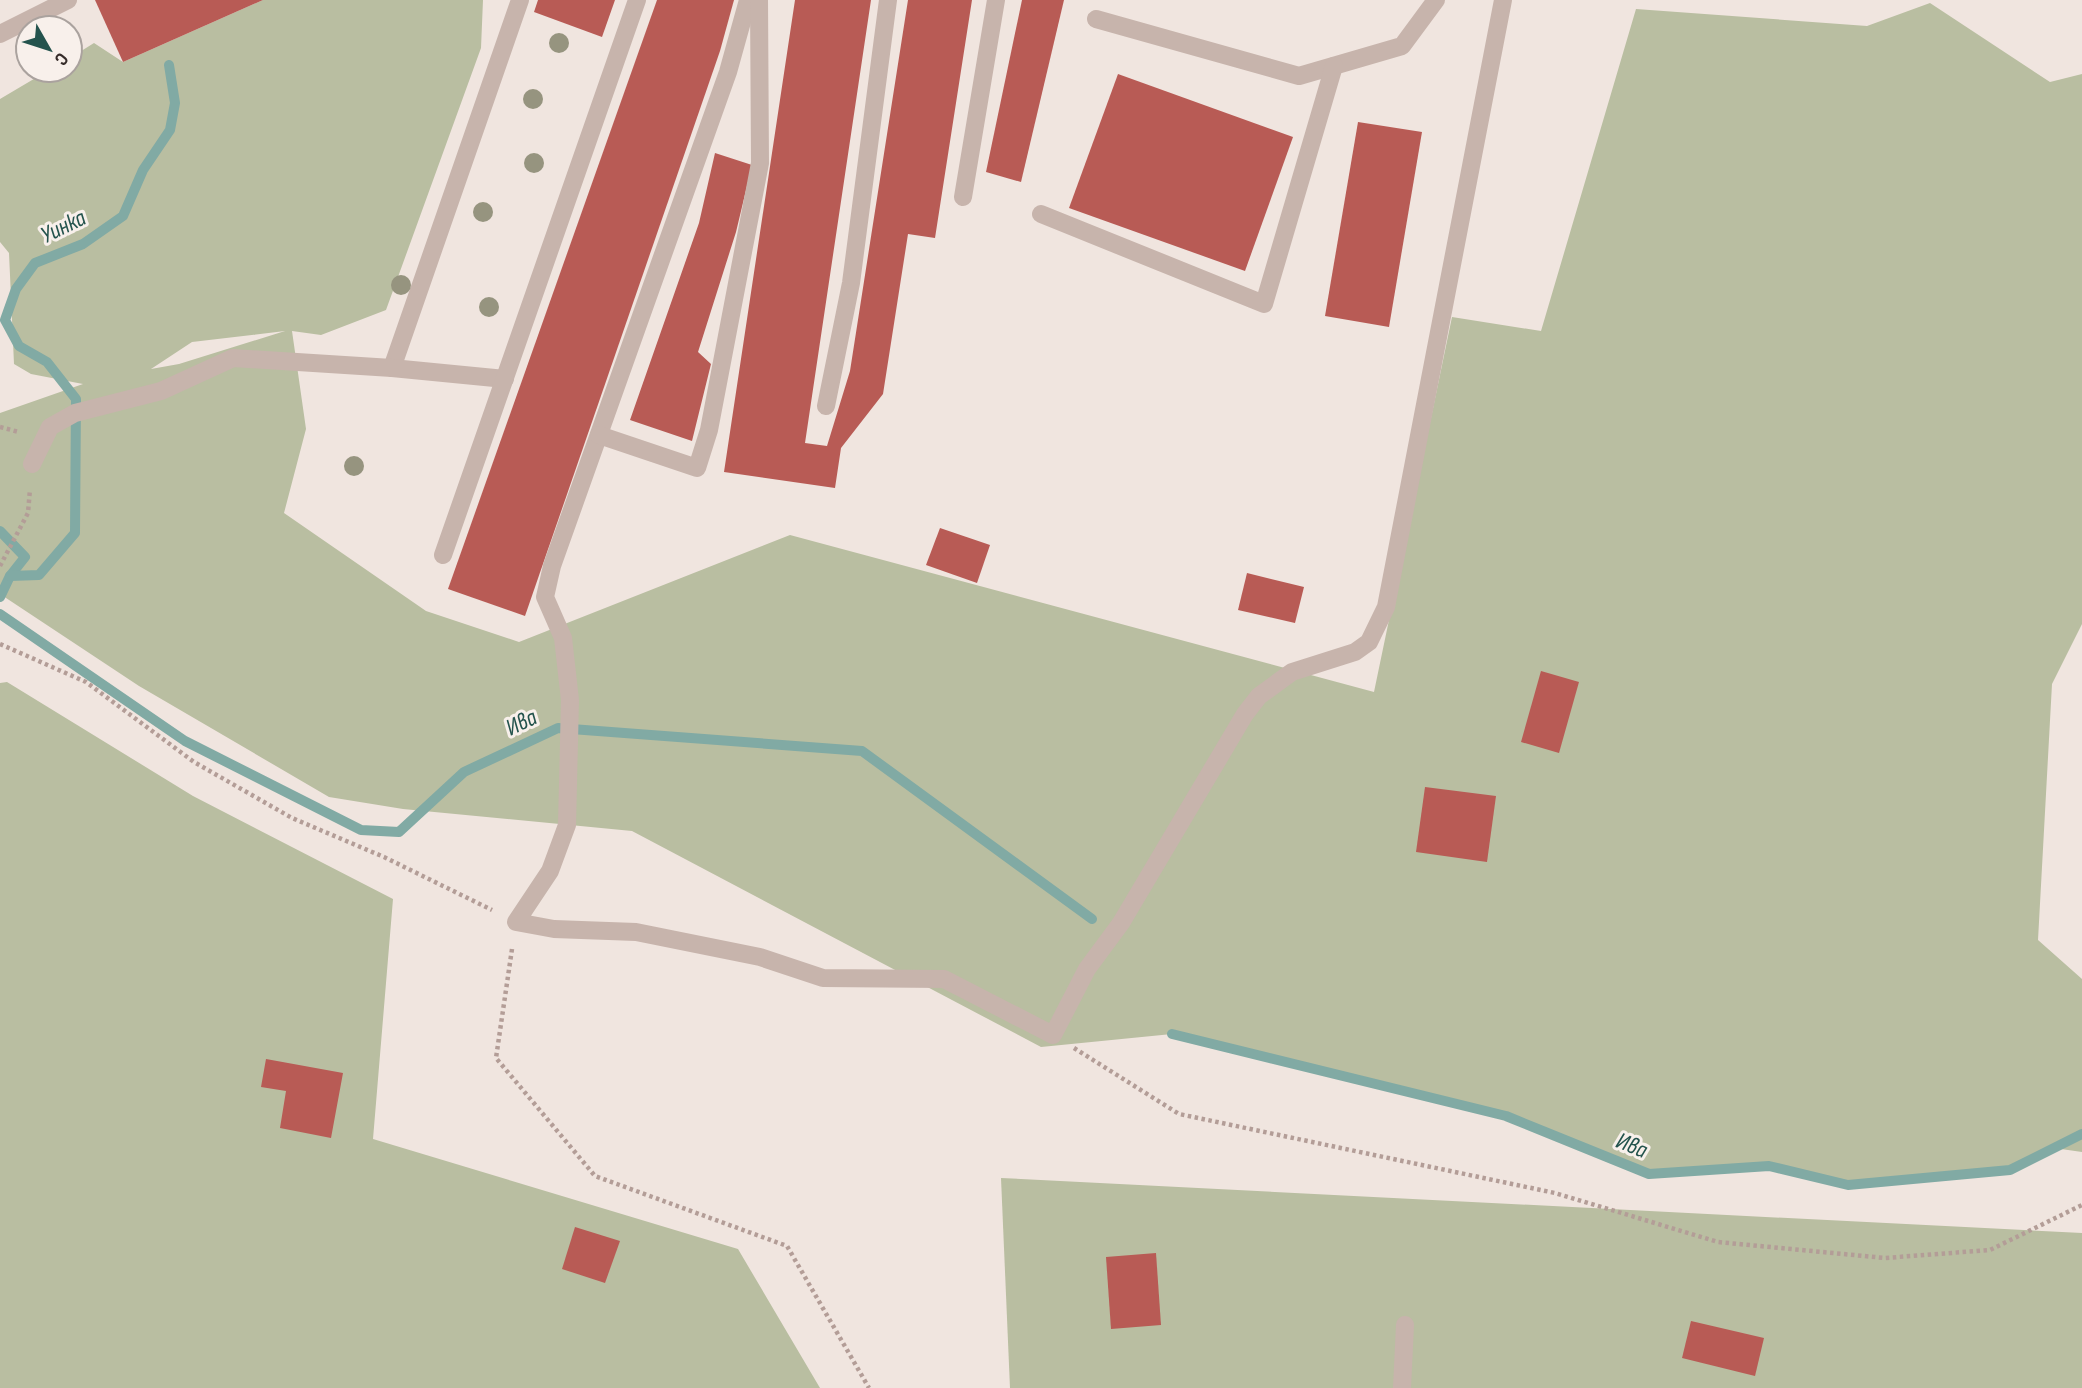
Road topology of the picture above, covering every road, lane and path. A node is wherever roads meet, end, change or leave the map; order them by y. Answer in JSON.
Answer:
{"nodes":[{"id":1,"x":68,"y":0,"type":"edge"},
{"id":2,"x":520,"y":0,"type":"edge"},
{"id":3,"x":637,"y":0,"type":"edge"},
{"id":4,"x":748,"y":0,"type":"edge"},
{"id":5,"x":759,"y":0,"type":"edge"},
{"id":6,"x":888,"y":0,"type":"edge"},
{"id":7,"x":996,"y":0,"type":"edge"},
{"id":8,"x":1436,"y":0,"type":"edge"},
{"id":9,"x":1503,"y":0,"type":"edge"},
{"id":10,"x":1097,"y":19,"type":"dead end"},
{"id":11,"x":0,"y":34,"type":"edge"},
{"id":12,"x":1334,"y":66,"type":"junction"},
{"id":13,"x":963,"y":197,"type":"dead end"},
{"id":14,"x":1041,"y":214,"type":"dead end"},
{"id":15,"x":392,"y":368,"type":"junction"},
{"id":16,"x":505,"y":379,"type":"junction"},
{"id":17,"x":827,"y":406,"type":"dead end"},
{"id":18,"x":598,"y":435,"type":"junction"},
{"id":19,"x":32,"y":464,"type":"dead end"},
{"id":20,"x":28,"y":513,"type":"dead end"},
{"id":21,"x":443,"y":555,"type":"dead end"},
{"id":22,"x":0,"y":566,"type":"edge"},
{"id":23,"x":0,"y":644,"type":"edge"},
{"id":24,"x":516,"y":922,"type":"junction"},
{"id":25,"x":1053,"y":1035,"type":"junction"},
{"id":26,"x":2082,"y":1205,"type":"edge"},
{"id":27,"x":1405,"y":1325,"type":"dead end"},
{"id":28,"x":869,"y":1388,"type":"edge"},
{"id":29,"x":1402,"y":1388,"type":"edge"}],
"edges":[{"from":1,"to":11,"type":"street"},
{"from":2,"to":15,"type":"street"},
{"from":3,"to":16,"type":"street"},
{"from":4,"to":18,"type":"street"},
{"from":5,"to":18,"type":"street"},
{"from":6,"to":17,"type":"street"},
{"from":7,"to":13,"type":"street"},
{"from":8,"to":12,"type":"street"},
{"from":9,"to":25,"type":"street"},
{"from":10,"to":12,"type":"street"},
{"from":12,"to":14,"type":"street"},
{"from":15,"to":16,"type":"street"},
{"from":15,"to":19,"type":"street"},
{"from":16,"to":21,"type":"street"},
{"from":18,"to":24,"type":"street"},
{"from":20,"to":22,"type":"path"},
{"from":23,"to":24,"type":"path"},
{"from":24,"to":25,"type":"street"},
{"from":24,"to":28,"type":"path"},
{"from":25,"to":26,"type":"path"},
{"from":27,"to":29,"type":"street"}]}
